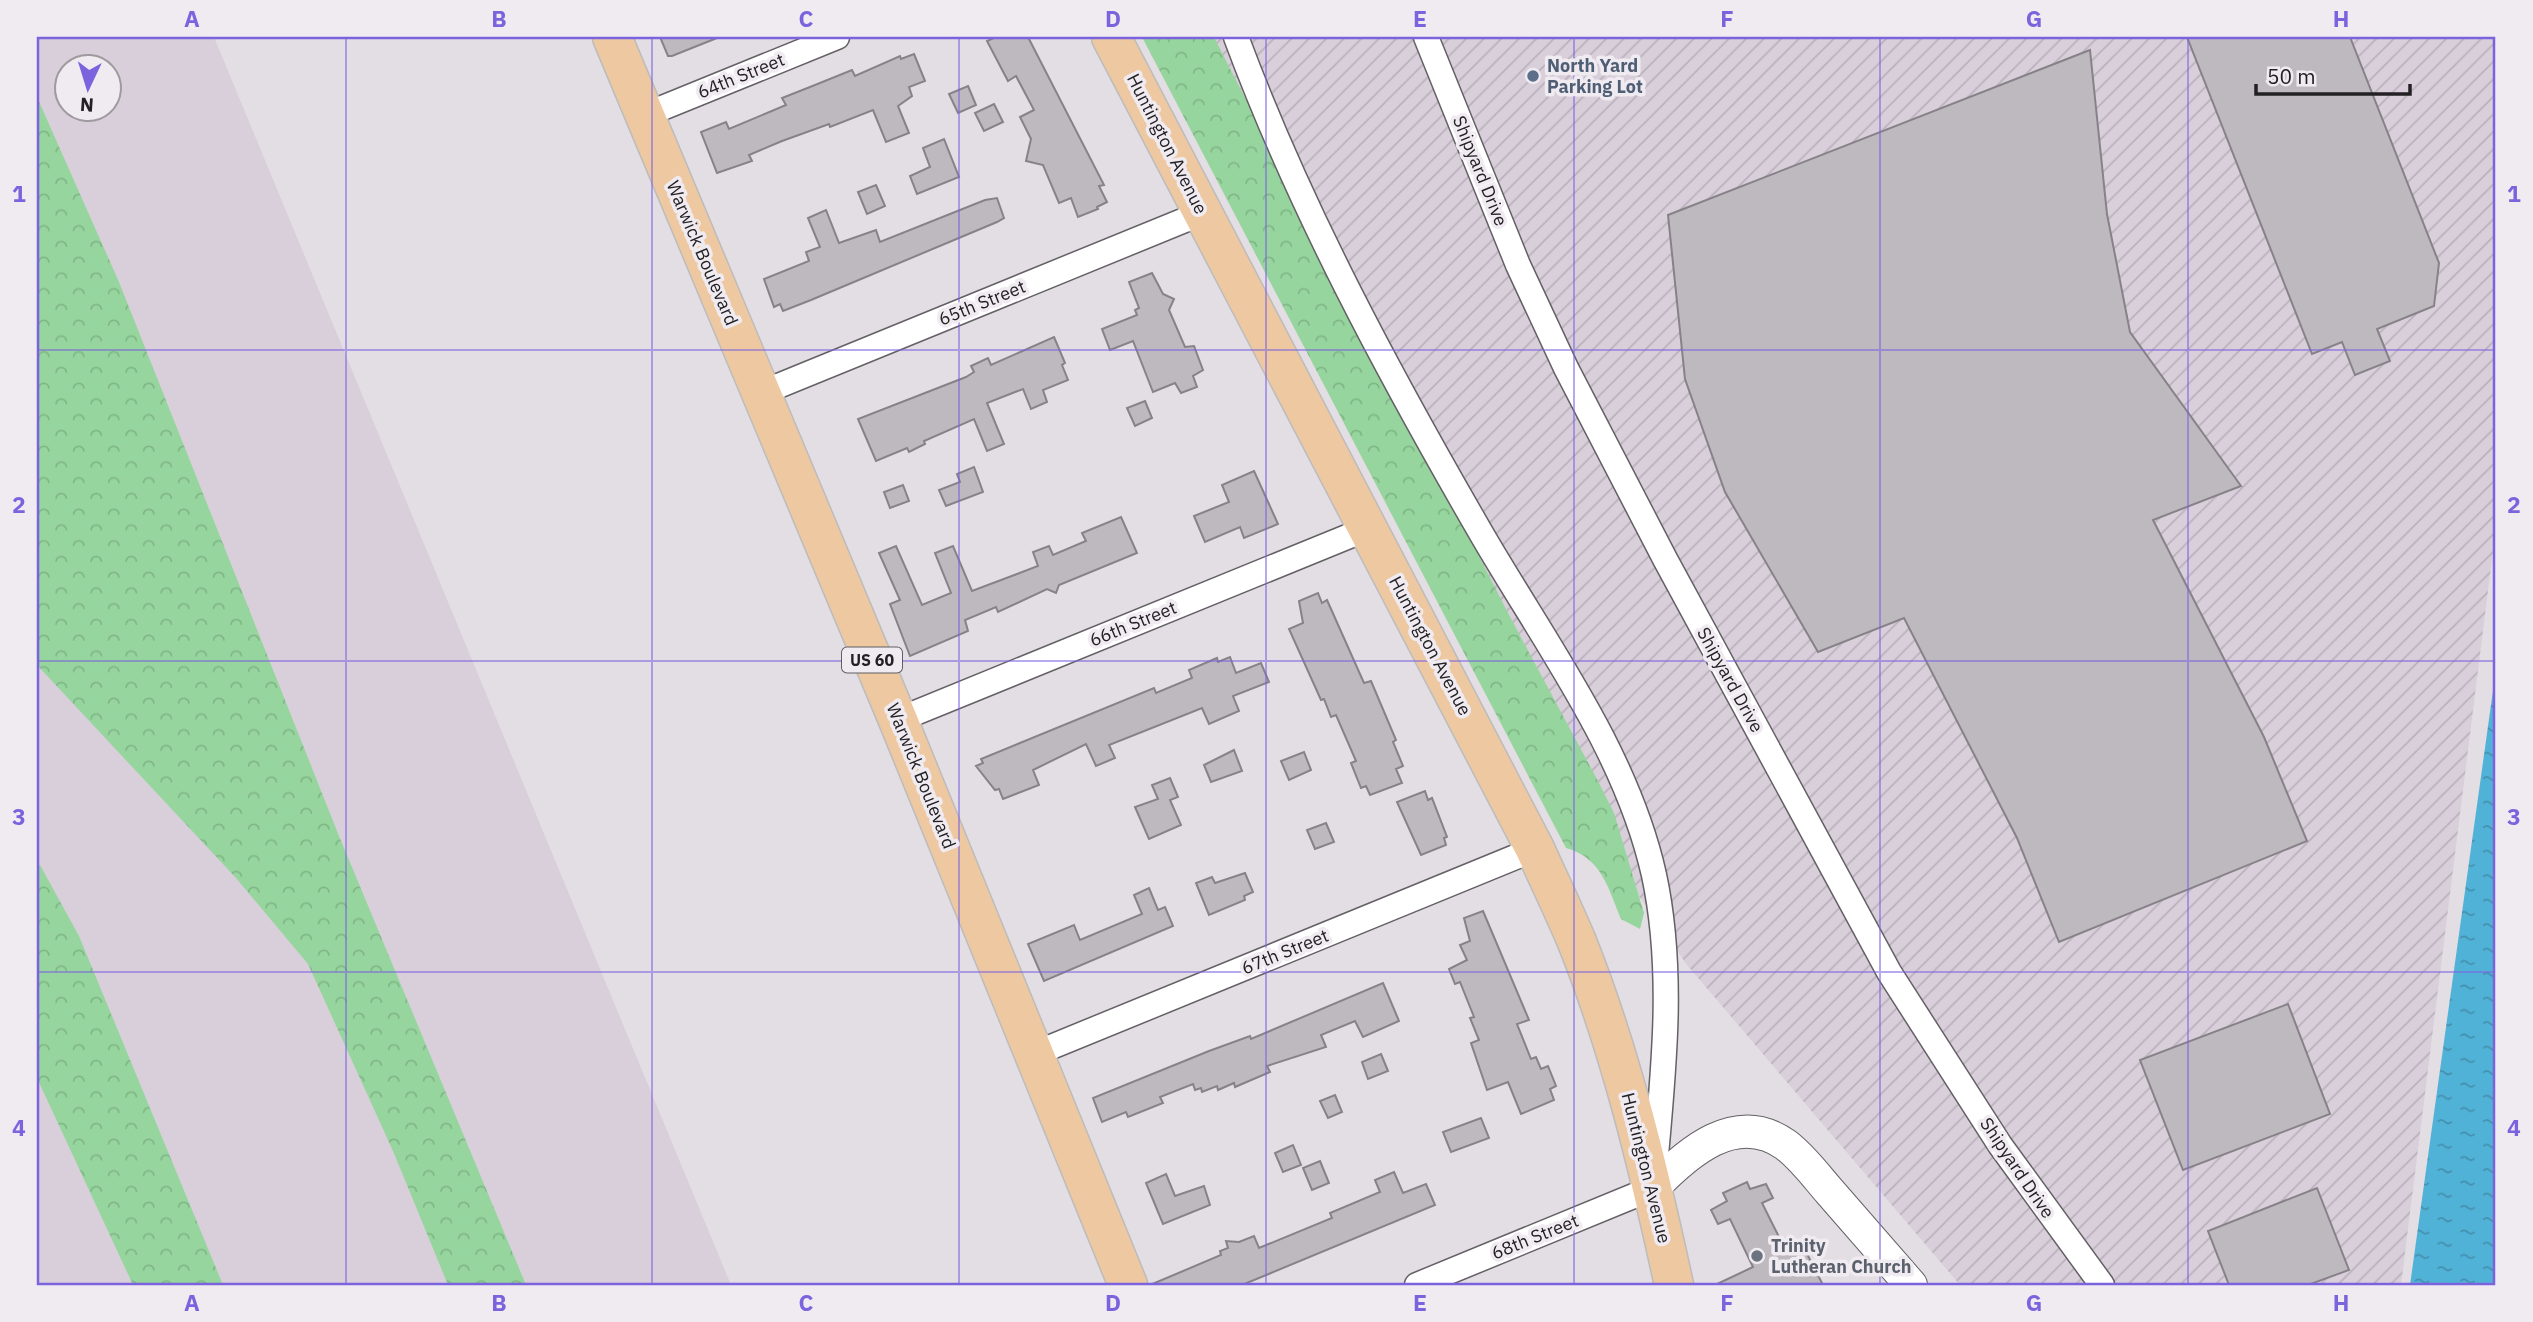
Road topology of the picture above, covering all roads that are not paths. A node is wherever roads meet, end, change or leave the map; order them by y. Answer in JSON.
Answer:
{"nodes":[{"id":1,"x":612,"y":37,"type":"edge"},
{"id":2,"x":837,"y":37,"type":"edge"},
{"id":3,"x":1111,"y":37,"type":"edge"},
{"id":4,"x":1236,"y":37,"type":"edge"},
{"id":5,"x":1426,"y":37,"type":"edge"},
{"id":6,"x":645,"y":115,"type":"junction"},
{"id":7,"x":1202,"y":212,"type":"junction"},
{"id":8,"x":761,"y":393,"type":"junction"},
{"id":9,"x":1369,"y":528,"type":"junction"},
{"id":10,"x":898,"y":720,"type":"junction"},
{"id":11,"x":1535,"y":849,"type":"junction"},
{"id":12,"x":1034,"y":1054,"type":"junction"},
{"id":13,"x":1653,"y":1188,"type":"junction"},
{"id":14,"x":1128,"y":1285,"type":"edge"},
{"id":15,"x":1417,"y":1285,"type":"edge"},
{"id":16,"x":1674,"y":1285,"type":"edge"},
{"id":17,"x":1911,"y":1285,"type":"edge"},
{"id":18,"x":2102,"y":1285,"type":"edge"}],
"edges":[{"from":1,"to":6,"type":"main road","name":"Warwick Boulevard","number":"US 60"},
{"from":2,"to":6,"type":"street","name":"64th Street"},
{"from":3,"to":7,"type":"main road","name":"Huntington Avenue"},
{"from":4,"to":13,"type":"street"},
{"from":5,"to":18,"type":"street","name":"Shipyard Drive"},
{"from":6,"to":8,"type":"main road","name":"Warwick Boulevard","number":"US 60"},
{"from":7,"to":8,"type":"street","name":"65th Street"},
{"from":7,"to":9,"type":"main road","name":"Huntington Avenue"},
{"from":8,"to":10,"type":"main road","name":"Warwick Boulevard","number":"US 60"},
{"from":9,"to":10,"type":"street","name":"66th Street"},
{"from":9,"to":11,"type":"main road","name":"Huntington Avenue"},
{"from":10,"to":12,"type":"main road","name":"Warwick Boulevard","number":"US 60"},
{"from":11,"to":12,"type":"street","name":"67th Street"},
{"from":11,"to":13,"type":"main road","name":"Huntington Avenue"},
{"from":12,"to":14,"type":"main road","name":"Warwick Boulevard","number":"US 60"},
{"from":13,"to":15,"type":"street","name":"68th Street"},
{"from":13,"to":16,"type":"main road","name":"Huntington Avenue"},
{"from":13,"to":17,"type":"street"}]}
